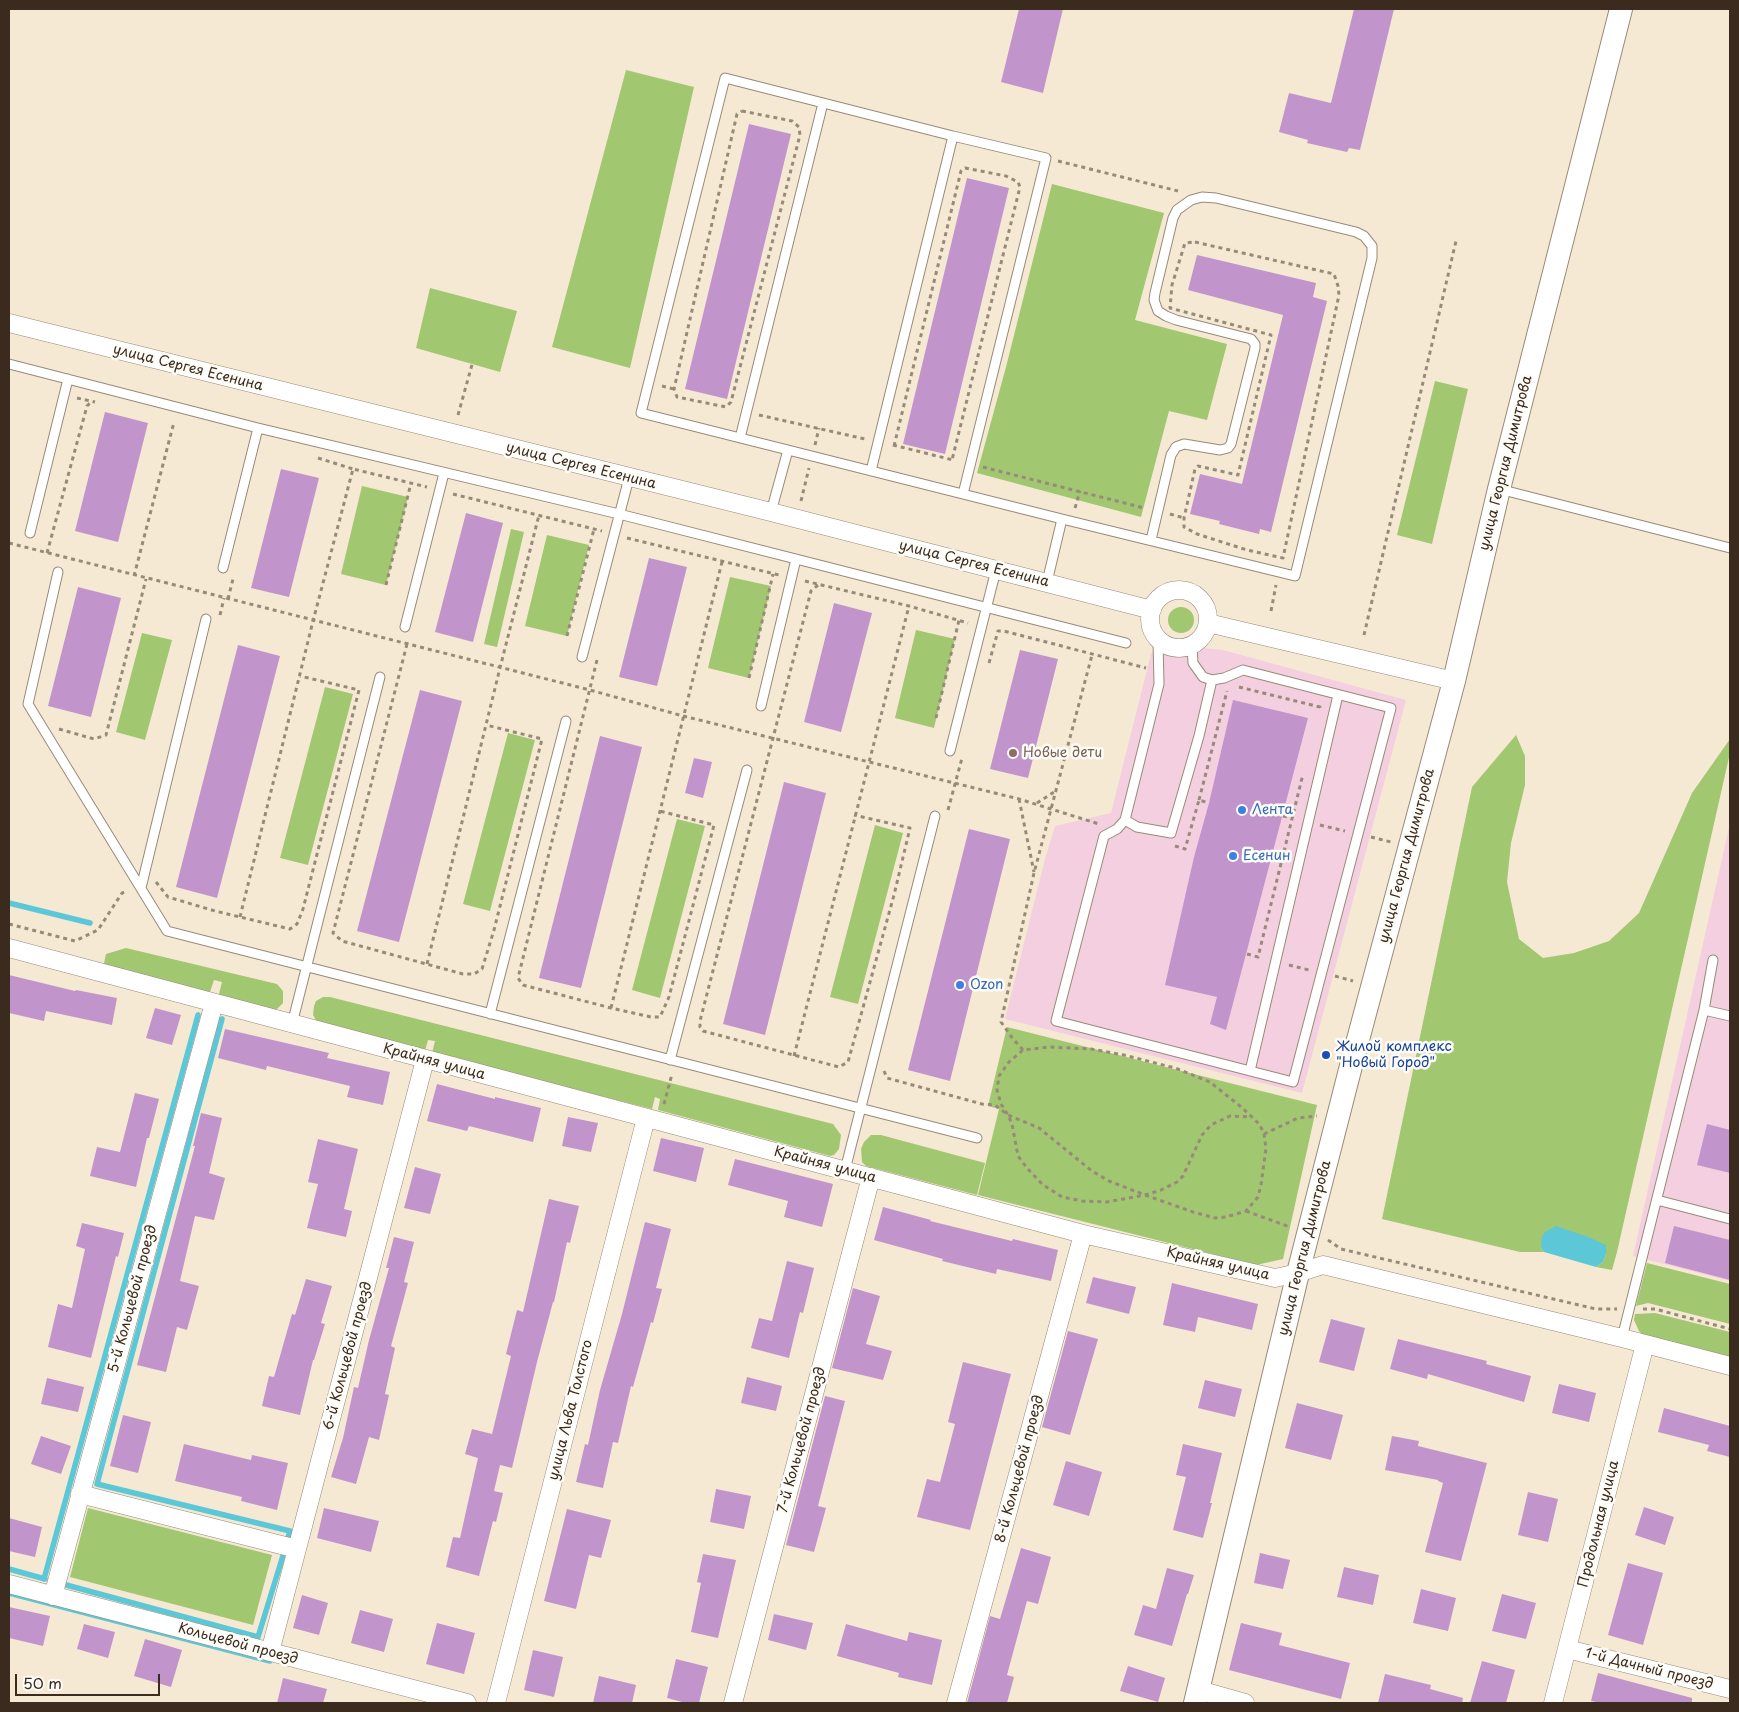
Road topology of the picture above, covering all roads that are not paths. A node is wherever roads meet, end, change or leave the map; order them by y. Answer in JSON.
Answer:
{"nodes":[{"id":1,"x":1621,"y":9,"type":"edge"},
{"id":2,"x":823,"y":103,"type":"junction"},
{"id":3,"x":953,"y":136,"type":"junction"},
{"id":4,"x":9,"y":323,"type":"edge"},
{"id":5,"x":9,"y":364,"type":"edge"},
{"id":6,"x":68,"y":379,"type":"junction"},
{"id":7,"x":258,"y":428,"type":"junction"},
{"id":8,"x":740,"y":438,"type":"junction"},
{"id":9,"x":788,"y":450,"type":"junction"},
{"id":10,"x":871,"y":471,"type":"junction"},
{"id":11,"x":444,"y":473,"type":"junction"},
{"id":12,"x":629,"y":478,"type":"junction"},
{"id":13,"x":1499,"y":489,"type":"junction"},
{"id":14,"x":963,"y":494,"type":"junction"},
{"id":15,"x":771,"y":512,"type":"junction"},
{"id":16,"x":620,"y":514,"type":"junction"},
{"id":17,"x":1062,"y":519,"type":"junction"},
{"id":18,"x":30,"y":533,"type":"dead end"},
{"id":19,"x":1151,"y":540,"type":"junction"},
{"id":20,"x":1730,"y":548,"type":"edge"},
{"id":21,"x":796,"y":559,"type":"junction"},
{"id":22,"x":223,"y":568,"type":"dead end"},
{"id":23,"x":996,"y":570,"type":"junction"},
{"id":24,"x":58,"y":572,"type":"dead end"},
{"id":25,"x":1046,"y":582,"type":"junction"},
{"id":26,"x":987,"y":607,"type":"junction"},
{"id":27,"x":1152,"y":610,"type":"junction"},
{"id":28,"x":206,"y":618,"type":"dead end"},
{"id":29,"x":1208,"y":623,"type":"junction"},
{"id":30,"x":405,"y":627,"type":"dead end"},
{"id":31,"x":1158,"y":640,"type":"junction"},
{"id":32,"x":1126,"y":643,"type":"dead end"},
{"id":33,"x":1192,"y":646,"type":"junction"},
{"id":34,"x":582,"y":657,"type":"dead end"},
{"id":35,"x":380,"y":677,"type":"dead end"},
{"id":36,"x":1212,"y":680,"type":"junction"},
{"id":37,"x":1454,"y":682,"type":"junction"},
{"id":38,"x":1338,"y":695,"type":"junction"},
{"id":39,"x":761,"y":706,"type":"dead end"},
{"id":40,"x":566,"y":722,"type":"dead end"},
{"id":41,"x":950,"y":751,"type":"dead end"},
{"id":42,"x":747,"y":770,"type":"dead end"},
{"id":43,"x":935,"y":816,"type":"dead end"},
{"id":44,"x":1125,"y":820,"type":"junction"},
{"id":45,"x":140,"y":888,"type":"junction"},
{"id":46,"x":9,"y":948,"type":"edge"},
{"id":47,"x":1713,"y":960,"type":"dead end"},
{"id":48,"x":306,"y":968,"type":"junction"},
{"id":49,"x":214,"y":1003,"type":"junction"},
{"id":50,"x":1704,"y":1010,"type":"junction"},
{"id":51,"x":490,"y":1014,"type":"junction"},
{"id":52,"x":1730,"y":1016,"type":"edge"},
{"id":53,"x":292,"y":1024,"type":"junction"},
{"id":54,"x":425,"y":1060,"type":"junction"},
{"id":55,"x":673,"y":1061,"type":"junction"},
{"id":56,"x":1250,"y":1071,"type":"junction"},
{"id":57,"x":861,"y":1109,"type":"junction"},
{"id":58,"x":653,"y":1120,"type":"junction"},
{"id":59,"x":977,"y":1138,"type":"dead end"},
{"id":60,"x":845,"y":1170,"type":"junction"},
{"id":61,"x":871,"y":1177,"type":"junction"},
{"id":62,"x":1657,"y":1200,"type":"junction"},
{"id":63,"x":1730,"y":1219,"type":"edge"},
{"id":64,"x":1083,"y":1234,"type":"junction"},
{"id":65,"x":1298,"y":1273,"type":"junction"},
{"id":66,"x":1622,"y":1338,"type":"junction"},
{"id":67,"x":1645,"y":1344,"type":"junction"},
{"id":68,"x":1730,"y":1366,"type":"edge"},
{"id":69,"x":80,"y":1494,"type":"junction"},
{"id":70,"x":297,"y":1549,"type":"junction"},
{"id":71,"x":9,"y":1584,"type":"edge"},
{"id":72,"x":53,"y":1596,"type":"junction"},
{"id":73,"x":1567,"y":1649,"type":"junction"},
{"id":74,"x":270,"y":1652,"type":"junction"},
{"id":75,"x":1730,"y":1689,"type":"edge"},
{"id":76,"x":1197,"y":1697,"type":"edge"},
{"id":77,"x":467,"y":1703,"type":"edge"},
{"id":78,"x":496,"y":1703,"type":"edge"},
{"id":79,"x":733,"y":1703,"type":"edge"},
{"id":80,"x":956,"y":1703,"type":"edge"},
{"id":81,"x":1245,"y":1703,"type":"edge"},
{"id":82,"x":1553,"y":1703,"type":"edge"}],
"edges":[{"from":1,"to":13,"type":"street","name":"улица Георгия Димитрова"},
{"from":2,"to":3,"type":"lane"},
{"from":2,"to":8,"type":"lane"},
{"from":2,"to":8,"type":"lane"},
{"from":3,"to":10,"type":"lane"},
{"from":3,"to":14,"type":"lane"},
{"from":4,"to":12,"type":"street","name":"улица Сергея Есенина"},
{"from":5,"to":6,"type":"lane"},
{"from":6,"to":7,"type":"lane"},
{"from":6,"to":18,"type":"lane"},
{"from":7,"to":11,"type":"lane"},
{"from":7,"to":22,"type":"lane"},
{"from":8,"to":9,"type":"lane"},
{"from":9,"to":10,"type":"lane"},
{"from":9,"to":15,"type":"lane"},
{"from":10,"to":14,"type":"lane"},
{"from":11,"to":16,"type":"lane"},
{"from":11,"to":30,"type":"lane"},
{"from":12,"to":15,"type":"street","name":"улица Сергея Есенина"},
{"from":12,"to":16,"type":"lane"},
{"from":13,"to":20,"type":"lane"},
{"from":13,"to":37,"type":"street","name":"улица Георгия Димитрова"},
{"from":14,"to":17,"type":"lane"},
{"from":15,"to":23,"type":"street","name":"улица Сергея Есенина"},
{"from":16,"to":21,"type":"lane"},
{"from":16,"to":34,"type":"lane"},
{"from":17,"to":19,"type":"lane"},
{"from":17,"to":25,"type":"lane"},
{"from":19,"to":19,"type":"lane"},
{"from":21,"to":26,"type":"lane"},
{"from":21,"to":39,"type":"lane"},
{"from":23,"to":25,"type":"street","name":"улица Сергея Есенина"},
{"from":23,"to":26,"type":"lane"},
{"from":24,"to":45,"type":"lane"},
{"from":25,"to":27,"type":"street","name":"улица Сергея Есенина"},
{"from":26,"to":32,"type":"lane"},
{"from":26,"to":41,"type":"lane"},
{"from":27,"to":29,"type":"street"},
{"from":27,"to":31,"type":"street"},
{"from":28,"to":45,"type":"lane"},
{"from":29,"to":33,"type":"street"},
{"from":29,"to":37,"type":"street"},
{"from":31,"to":33,"type":"street"},
{"from":31,"to":44,"type":"lane"},
{"from":33,"to":36,"type":"lane"},
{"from":35,"to":48,"type":"lane"},
{"from":36,"to":38,"type":"lane"},
{"from":36,"to":44,"type":"lane"},
{"from":37,"to":65,"type":"street","name":"улица Георгия Димитрова"},
{"from":38,"to":56,"type":"lane"},
{"from":38,"to":56,"type":"lane"},
{"from":40,"to":51,"type":"lane"},
{"from":42,"to":55,"type":"lane"},
{"from":43,"to":57,"type":"lane"},
{"from":44,"to":56,"type":"lane"},
{"from":45,"to":48,"type":"lane"},
{"from":46,"to":49,"type":"street","name":"Крайняя улица"},
{"from":47,"to":50,"type":"lane"},
{"from":48,"to":51,"type":"lane"},
{"from":48,"to":53,"type":"lane"},
{"from":49,"to":53,"type":"street","name":"Крайняя улица"},
{"from":49,"to":69,"type":"street","name":"5-й Кольцевой проезд"},
{"from":50,"to":52,"type":"lane"},
{"from":50,"to":62,"type":"lane"},
{"from":51,"to":55,"type":"lane"},
{"from":53,"to":54,"type":"street","name":"Крайняя улица"},
{"from":54,"to":58,"type":"street","name":"Крайняя улица"},
{"from":54,"to":70,"type":"street","name":"6-й Кольцевой проезд"},
{"from":55,"to":57,"type":"lane"},
{"from":57,"to":59,"type":"lane"},
{"from":57,"to":60,"type":"lane"},
{"from":58,"to":60,"type":"street","name":"Крайняя улица"},
{"from":58,"to":78,"type":"street","name":"улица Льва Толстого"},
{"from":60,"to":61,"type":"street","name":"Крайняя улица"},
{"from":61,"to":64,"type":"street","name":"Крайняя улица"},
{"from":61,"to":79,"type":"street","name":"7-й Кольцевой проезд"},
{"from":62,"to":63,"type":"lane"},
{"from":62,"to":66,"type":"lane"},
{"from":64,"to":65,"type":"street","name":"Крайняя улица"},
{"from":64,"to":80,"type":"street","name":"8-й Кольцевой проезд"},
{"from":65,"to":66,"type":"street","name":"Крайняя улица"},
{"from":65,"to":76,"type":"street","name":"улица Георгия Димитрова"},
{"from":66,"to":67,"type":"street","name":"Крайняя улица"},
{"from":67,"to":68,"type":"street","name":"Крайняя улица"},
{"from":67,"to":73,"type":"street","name":"Продольная улица"},
{"from":69,"to":70,"type":"street"},
{"from":69,"to":72,"type":"street","name":"5-й Кольцевой проезд"},
{"from":70,"to":74,"type":"street","name":"6-й Кольцевой проезд"},
{"from":71,"to":72,"type":"street","name":"Кольцевой проезд"},
{"from":72,"to":74,"type":"street","name":"Кольцевой проезд"},
{"from":73,"to":75,"type":"street","name":"1-й Дачный проезд"},
{"from":73,"to":82,"type":"street","name":"Продольная улица"},
{"from":74,"to":77,"type":"street","name":"Кольцевой проезд"},
{"from":76,"to":81,"type":"street"}]}
